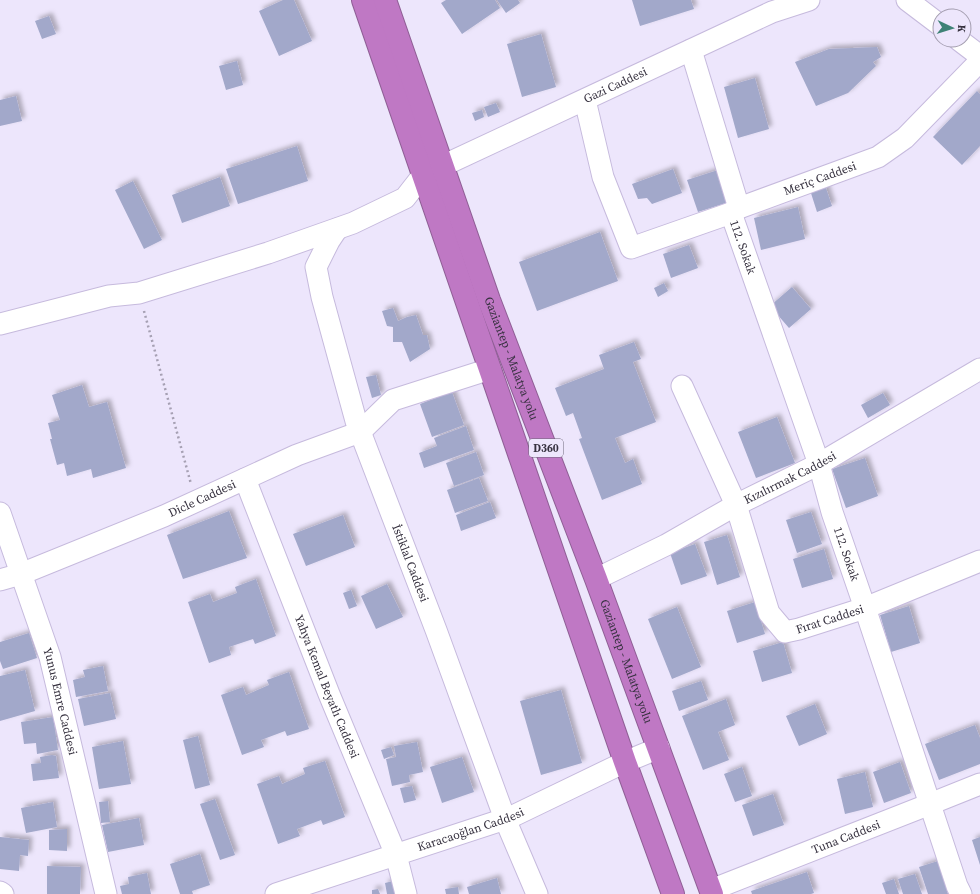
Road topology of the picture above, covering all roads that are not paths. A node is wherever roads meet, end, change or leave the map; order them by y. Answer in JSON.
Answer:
{"nodes":[{"id":1,"x":363,"y":0,"type":"edge"},
{"id":2,"x":385,"y":0,"type":"edge"},
{"id":3,"x":809,"y":0,"type":"edge"},
{"id":4,"x":907,"y":0,"type":"edge"},
{"id":5,"x":932,"y":19,"type":"edge"},
{"id":6,"x":970,"y":48,"type":"edge"},
{"id":7,"x":691,"y":50,"type":"junction"},
{"id":8,"x":980,"y":56,"type":"edge"},
{"id":9,"x":980,"y":61,"type":"edge"},
{"id":10,"x":585,"y":100,"type":"junction"},
{"id":11,"x":433,"y":171,"type":"junction"},
{"id":12,"x":735,"y":211,"type":"junction"},
{"id":13,"x":336,"y":229,"type":"junction"},
{"id":14,"x":0,"y":324,"type":"edge"},
{"id":15,"x":490,"y":369,"type":"junction"},
{"id":16,"x":980,"y":369,"type":"edge"},
{"id":17,"x":682,"y":386,"type":"dead end"},
{"id":18,"x":360,"y":432,"type":"junction"},
{"id":19,"x":819,"y":464,"type":"junction"},
{"id":20,"x":245,"y":479,"type":"junction"},
{"id":21,"x":736,"y":505,"type":"junction"},
{"id":22,"x":0,"y":513,"type":"edge"},
{"id":23,"x":980,"y":561,"type":"edge"},
{"id":24,"x":21,"y":574,"type":"junction"},
{"id":25,"x":596,"y":579,"type":"junction"},
{"id":26,"x":0,"y":580,"type":"edge"},
{"id":27,"x":865,"y":608,"type":"junction"},
{"id":28,"x":659,"y":748,"type":"junction"},
{"id":29,"x":625,"y":762,"type":"junction"},
{"id":30,"x":980,"y":784,"type":"edge"},
{"id":31,"x":930,"y":804,"type":"junction"},
{"id":32,"x":505,"y":819,"type":"junction"},
{"id":33,"x":396,"y":855,"type":"junction"},
{"id":34,"x":0,"y":892,"type":"edge"},
{"id":35,"x":712,"y":892,"type":"edge"},
{"id":36,"x":3,"y":894,"type":"edge"},
{"id":37,"x":106,"y":894,"type":"edge"},
{"id":38,"x":276,"y":894,"type":"edge"},
{"id":39,"x":406,"y":894,"type":"edge"},
{"id":40,"x":537,"y":894,"type":"edge"},
{"id":41,"x":674,"y":894,"type":"edge"},
{"id":42,"x":961,"y":894,"type":"edge"}],
"edges":[{"from":1,"to":11,"type":"highway","name":"Gaziantep - Malatya yolu","number":"D360"},
{"from":2,"to":11,"type":"highway","name":"Gaziantep - Malatya yolu","number":"D360"},
{"from":3,"to":7,"type":"street","name":"Gazi Caddesi"},
{"from":4,"to":5,"type":"street"},
{"from":6,"to":8,"type":"street"},
{"from":7,"to":10,"type":"street","name":"Gazi Caddesi"},
{"from":7,"to":12,"type":"street","name":"112. Sokak"},
{"from":9,"to":12,"type":"street","name":"Meriç Caddesi"},
{"from":10,"to":11,"type":"street","name":"Gazi Caddesi"},
{"from":10,"to":12,"type":"street","name":"Meriç Caddesi"},
{"from":11,"to":13,"type":"street"},
{"from":11,"to":15,"type":"highway","name":"Gaziantep - Malatya yolu","number":"D360"},
{"from":11,"to":25,"type":"highway","name":"Gaziantep - Malatya yolu","number":"D360"},
{"from":12,"to":19,"type":"street","name":"112. Sokak"},
{"from":13,"to":14,"type":"street"},
{"from":13,"to":18,"type":"street","name":"İstiklal Caddesi"},
{"from":15,"to":18,"type":"street","name":"Dicle Caddesi"},
{"from":15,"to":29,"type":"highway","name":"Gaziantep - Malatya yolu","number":"D360"},
{"from":16,"to":19,"type":"street","name":"Kızılırmak Caddesi"},
{"from":17,"to":21,"type":"street"},
{"from":18,"to":20,"type":"street","name":"Dicle Caddesi"},
{"from":18,"to":32,"type":"street","name":"İstiklal Caddesi"},
{"from":19,"to":21,"type":"street","name":"Kızılırmak Caddesi"},
{"from":19,"to":27,"type":"street","name":"112. Sokak"},
{"from":20,"to":24,"type":"street","name":"Dicle Caddesi"},
{"from":20,"to":33,"type":"street","name":"Yahya Kemal Beyatlı Caddesi"},
{"from":21,"to":25,"type":"street","name":"Kızılırmak Caddesi"},
{"from":21,"to":27,"type":"street","name":"Fırat Caddesi"},
{"from":22,"to":24,"type":"street","name":"Yunus Emre Caddesi"},
{"from":23,"to":27,"type":"street","name":"Fırat Caddesi"},
{"from":24,"to":26,"type":"street","name":"Dicle Caddesi"},
{"from":24,"to":37,"type":"street","name":"Yunus Emre Caddesi"},
{"from":25,"to":28,"type":"highway","name":"Gaziantep - Malatya yolu","number":"D360"},
{"from":27,"to":31,"type":"street","name":"112. Sokak"},
{"from":28,"to":29,"type":"street","name":"Karacaoğlan Caddesi"},
{"from":28,"to":35,"type":"highway","name":"Gaziantep - Malatya yolu","number":"D360"},
{"from":29,"to":32,"type":"street","name":"Karacaoğlan Caddesi"},
{"from":29,"to":41,"type":"highway","name":"Gaziantep - Malatya yolu","number":"D360"},
{"from":30,"to":31,"type":"street","name":"Tuna Caddesi"},
{"from":31,"to":35,"type":"street","name":"Tuna Caddesi"},
{"from":31,"to":42,"type":"street","name":"112. Sokak"},
{"from":32,"to":33,"type":"street","name":"Karacaoğlan Caddesi"},
{"from":32,"to":40,"type":"street","name":"İstiklal Caddesi"},
{"from":33,"to":38,"type":"street","name":"Karacaoğlan Caddesi"},
{"from":33,"to":39,"type":"street","name":"Yahya Kemal Beyatlı Caddesi"},
{"from":34,"to":36,"type":"street"}]}
